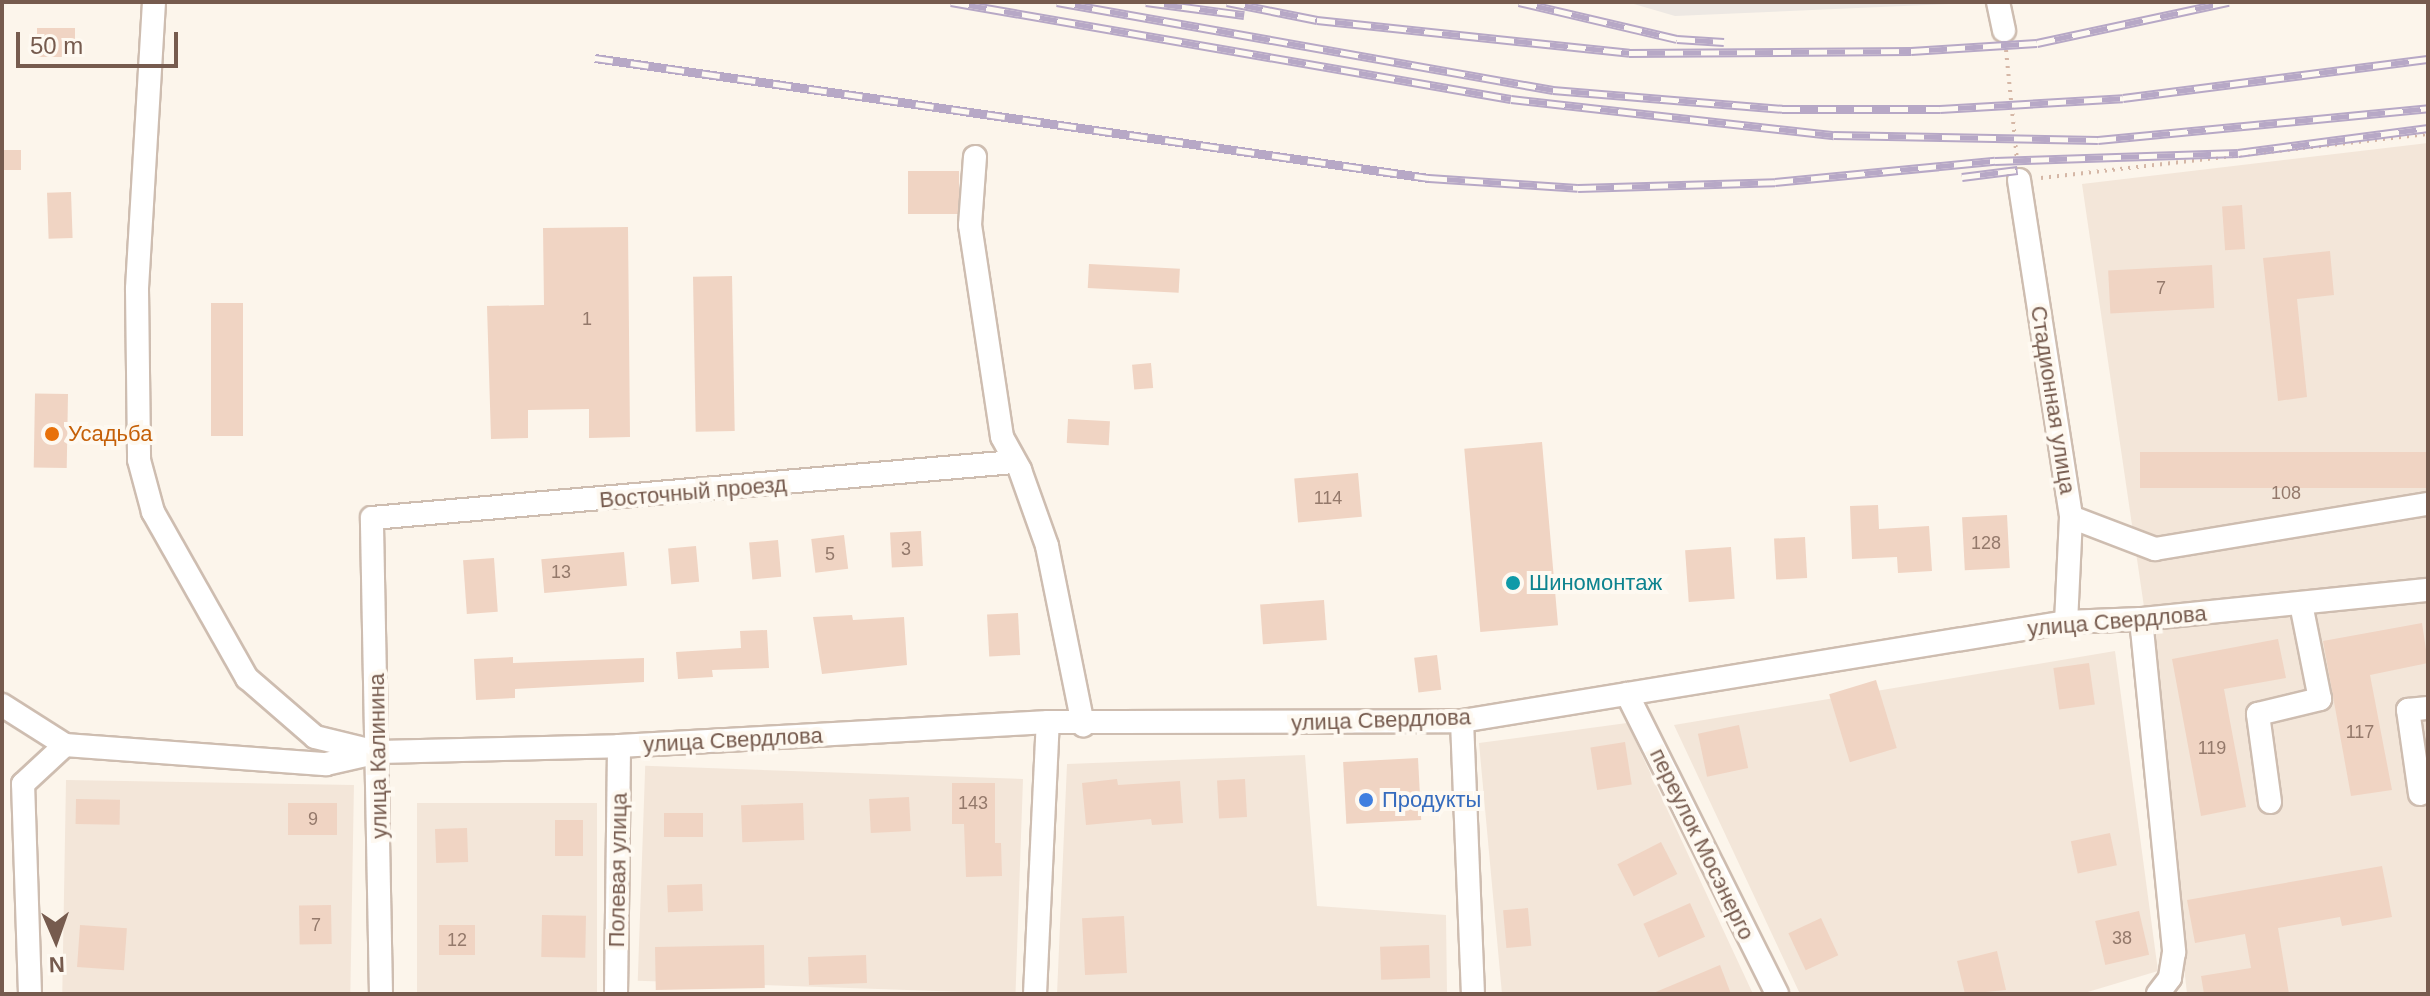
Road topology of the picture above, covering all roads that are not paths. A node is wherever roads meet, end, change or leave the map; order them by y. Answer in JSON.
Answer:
{"nodes":[{"id":1,"x":154,"y":2,"type":"edge"},
{"id":2,"x":1998,"y":2,"type":"edge"},
{"id":3,"x":2004,"y":30,"type":"road end"},
{"id":4,"x":975,"y":157,"type":"dead end"},
{"id":5,"x":2019,"y":180,"type":"road end"},
{"id":6,"x":1014,"y":462,"type":"junction"},
{"id":7,"x":2428,"y":504,"type":"edge"},
{"id":8,"x":2071,"y":517,"type":"junction"},
{"id":9,"x":372,"y":518,"type":"joint"},
{"id":10,"x":2428,"y":590,"type":"edge"},
{"id":11,"x":2301,"y":604,"type":"junction"},
{"id":12,"x":2141,"y":619,"type":"junction"},
{"id":13,"x":2066,"y":622,"type":"junction"},
{"id":14,"x":1627,"y":694,"type":"junction"},
{"id":15,"x":2,"y":705,"type":"edge"},
{"id":16,"x":2428,"y":708,"type":"edge"},
{"id":17,"x":1462,"y":721,"type":"junction"},
{"id":18,"x":1048,"y":722,"type":"junction"},
{"id":19,"x":1083,"y":725,"type":"junction"},
{"id":20,"x":65,"y":745,"type":"junction"},
{"id":21,"x":619,"y":746,"type":"junction"},
{"id":22,"x":379,"y":752,"type":"junction"},
{"id":23,"x":2420,"y":794,"type":"dead end"},
{"id":24,"x":2270,"y":802,"type":"dead end"},
{"id":25,"x":30,"y":994,"type":"edge"},
{"id":26,"x":381,"y":994,"type":"edge"},
{"id":27,"x":616,"y":994,"type":"edge"},
{"id":28,"x":1035,"y":994,"type":"edge"},
{"id":29,"x":1473,"y":994,"type":"edge"},
{"id":30,"x":1777,"y":994,"type":"edge"},
{"id":31,"x":2158,"y":994,"type":"edge"}],
"edges":[{"from":1,"to":22,"type":"street"},
{"from":2,"to":3,"type":"street"},
{"from":4,"to":6,"type":"street"},
{"from":5,"to":8,"type":"street","name":"Стадионная улица"},
{"from":6,"to":9,"type":"street","name":"Восточный проезд"},
{"from":6,"to":19,"type":"street"},
{"from":7,"to":8,"type":"street"},
{"from":8,"to":13,"type":"street","name":"Стадионная улица"},
{"from":9,"to":22,"type":"street","name":"улица Калинина"},
{"from":10,"to":11,"type":"street","name":"улица Свердлова"},
{"from":11,"to":12,"type":"street","name":"улица Свердлова"},
{"from":11,"to":24,"type":"street"},
{"from":12,"to":13,"type":"street","name":"улица Свердлова"},
{"from":12,"to":31,"type":"street"},
{"from":13,"to":14,"type":"street","name":"улица Свердлова"},
{"from":14,"to":17,"type":"street","name":"улица Свердлова"},
{"from":14,"to":30,"type":"street","name":"переулок Мосэнерго"},
{"from":15,"to":20,"type":"street"},
{"from":16,"to":23,"type":"street"},
{"from":17,"to":19,"type":"street","name":"улица Свердлова"},
{"from":17,"to":29,"type":"street"},
{"from":18,"to":19,"type":"street","name":"улица Свердлова"},
{"from":18,"to":21,"type":"street","name":"улица Свердлова"},
{"from":18,"to":28,"type":"street"},
{"from":20,"to":22,"type":"street","name":"улица Свердлова"},
{"from":20,"to":25,"type":"street"},
{"from":21,"to":22,"type":"street","name":"улица Свердлова"},
{"from":21,"to":27,"type":"street","name":"Полевая улица"},
{"from":22,"to":26,"type":"street","name":"улица Калинина"}]}
